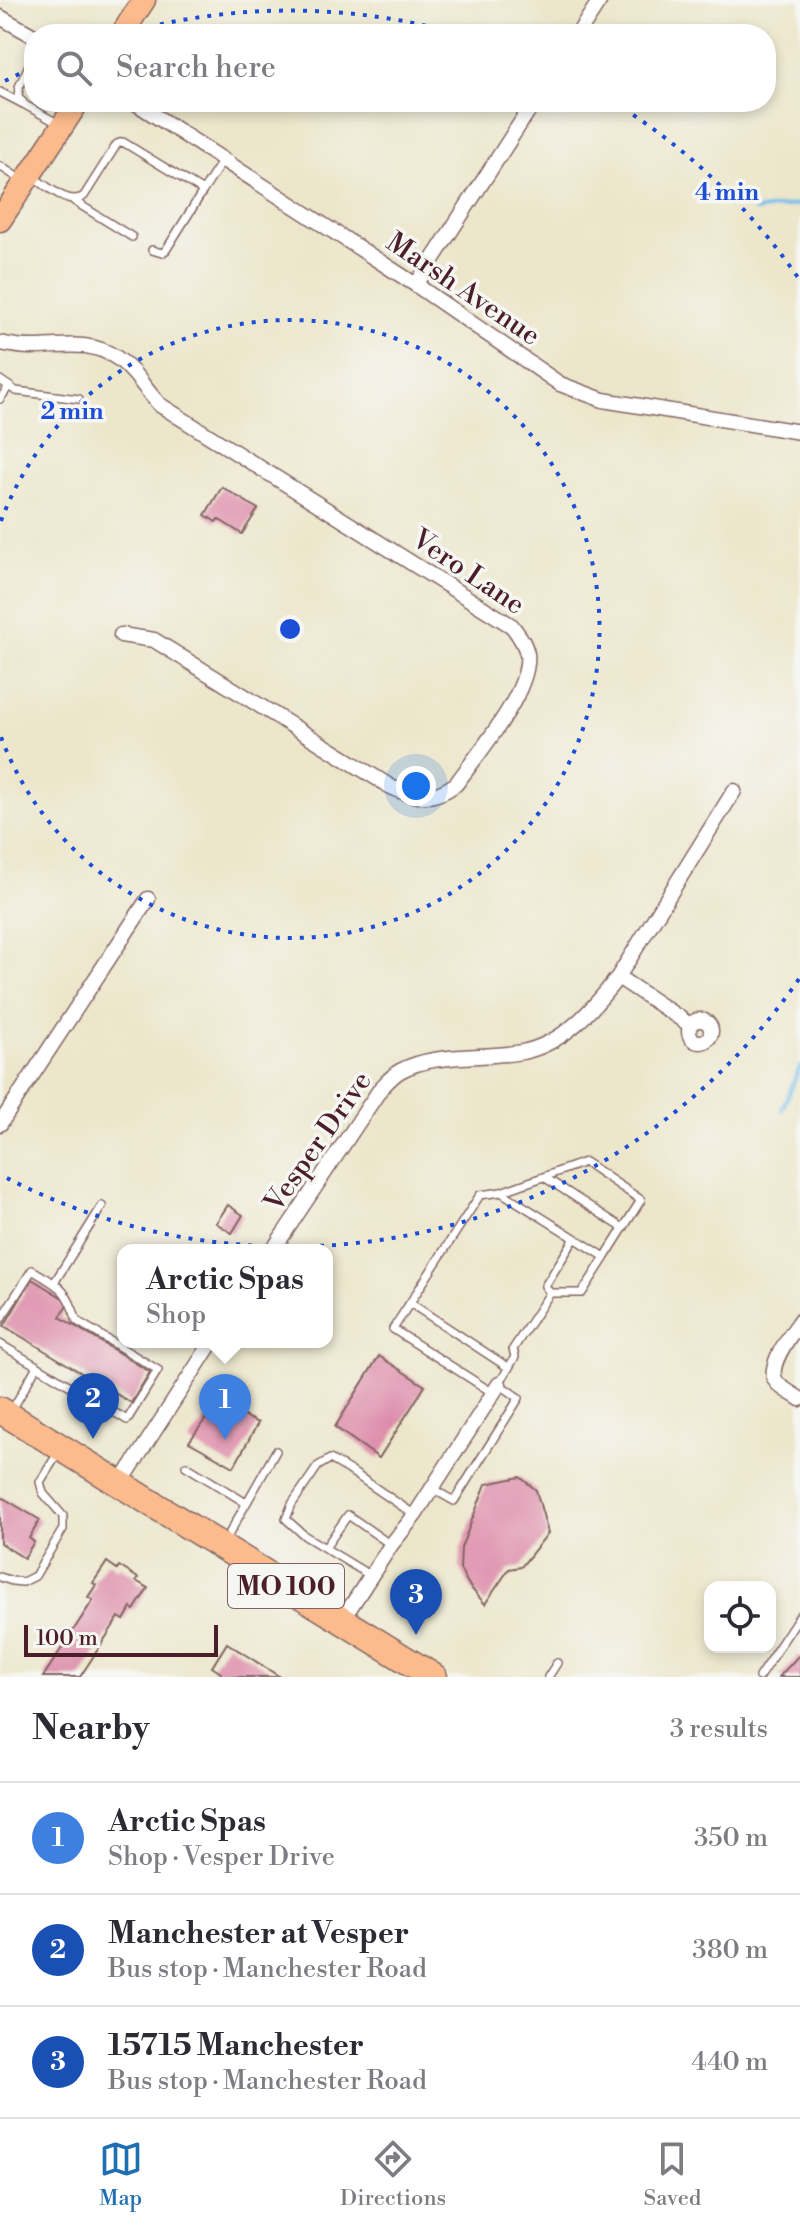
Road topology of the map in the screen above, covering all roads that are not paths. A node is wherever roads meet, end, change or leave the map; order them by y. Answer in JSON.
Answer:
{"nodes":[{"id":1,"x":144,"y":0,"type":"edge"},
{"id":2,"x":600,"y":0,"type":"edge"},
{"id":3,"x":0,"y":17,"type":"edge"},
{"id":4,"x":128,"y":24,"type":"edge"},
{"id":5,"x":584,"y":24,"type":"edge"},
{"id":6,"x":24,"y":30,"type":"edge"},
{"id":7,"x":24,"y":76,"type":"edge"},
{"id":8,"x":0,"y":92,"type":"edge"},
{"id":9,"x":24,"y":104,"type":"edge"},
{"id":10,"x":24,"y":104,"type":"edge"},
{"id":11,"x":37,"y":112,"type":"edge"},
{"id":12,"x":71,"y":112,"type":"edge"},
{"id":13,"x":149,"y":112,"type":"edge"},
{"id":14,"x":528,"y":112,"type":"edge"},
{"id":15,"x":62,"y":126,"type":"junction"},
{"id":16,"x":223,"y":160,"type":"junction"},
{"id":17,"x":0,"y":166,"type":"edge"},
{"id":18,"x":27,"y":179,"type":"junction"},
{"id":19,"x":203,"y":191,"type":"junction"},
{"id":20,"x":74,"y":201,"type":"junction"},
{"id":21,"x":1,"y":215,"type":"edge"},
{"id":22,"x":132,"y":237,"type":"dead end"},
{"id":23,"x":152,"y":250,"type":"dead end"},
{"id":24,"x":416,"y":285,"type":"junction"},
{"id":25,"x":0,"y":343,"type":"edge"},
{"id":26,"x":0,"y":380,"type":"edge"},
{"id":27,"x":9,"y":386,"type":"junction"},
{"id":28,"x":0,"y":399,"type":"edge"},
{"id":29,"x":79,"y":399,"type":"dead end"},
{"id":30,"x":800,"y":432,"type":"edge"},
{"id":31,"x":121,"y":635,"type":"dead end"},
{"id":32,"x":734,"y":791,"type":"dead end"},
{"id":33,"x":148,"y":899,"type":"dead end"},
{"id":34,"x":618,"y":977,"type":"junction"},
{"id":35,"x":690,"y":1025,"type":"dead end"},
{"id":36,"x":0,"y":1124,"type":"edge"},
{"id":37,"x":544,"y":1177,"type":"junction"},
{"id":38,"x":501,"y":1192,"type":"junction"},
{"id":39,"x":102,"y":1206,"type":"dead end"},
{"id":40,"x":623,"y":1228,"type":"junction"},
{"id":41,"x":575,"y":1238,"type":"junction"},
{"id":42,"x":277,"y":1244,"type":"edge"},
{"id":43,"x":605,"y":1257,"type":"junction"},
{"id":44,"x":54,"y":1283,"type":"junction"},
{"id":45,"x":550,"y":1293,"type":"junction"},
{"id":46,"x":410,"y":1303,"type":"junction"},
{"id":47,"x":0,"y":1320,"type":"edge"},
{"id":48,"x":800,"y":1321,"type":"edge"},
{"id":49,"x":0,"y":1344,"type":"edge"},
{"id":50,"x":117,"y":1345,"type":"edge"},
{"id":51,"x":122,"y":1348,"type":"edge"},
{"id":52,"x":208,"y":1348,"type":"edge"},
{"id":53,"x":37,"y":1366,"type":"junction"},
{"id":54,"x":509,"y":1368,"type":"junction"},
{"id":55,"x":496,"y":1389,"type":"junction"},
{"id":56,"x":800,"y":1399,"type":"edge"},
{"id":57,"x":4,"y":1413,"type":"edge"},
{"id":58,"x":62,"y":1448,"type":"junction"},
{"id":59,"x":276,"y":1451,"type":"dead end"},
{"id":60,"x":186,"y":1466,"type":"dead end"},
{"id":61,"x":120,"y":1484,"type":"junction"},
{"id":62,"x":431,"y":1488,"type":"junction"},
{"id":63,"x":246,"y":1503,"type":"junction"},
{"id":64,"x":415,"y":1515,"type":"junction"},
{"id":65,"x":391,"y":1545,"type":"junction"},
{"id":66,"x":222,"y":1546,"type":"junction"},
{"id":67,"x":325,"y":1548,"type":"junction"},
{"id":68,"x":371,"y":1576,"type":"junction"},
{"id":69,"x":0,"y":1577,"type":"edge"},
{"id":70,"x":800,"y":1615,"type":"edge"},
{"id":71,"x":342,"y":1620,"type":"junction"},
{"id":72,"x":557,"y":1663,"type":"dead end"},
{"id":73,"x":434,"y":1677,"type":"edge"},
{"id":74,"x":548,"y":1677,"type":"edge"},
{"id":75,"x":759,"y":1677,"type":"edge"}],
"edges":[{"from":1,"to":4,"type":"main road"},
{"from":2,"to":5,"type":"street"},
{"from":3,"to":6,"type":"street"},
{"from":7,"to":9,"type":"lane"},
{"from":8,"to":10,"type":"lane"},
{"from":11,"to":15,"type":"lane"},
{"from":12,"to":15,"type":"main road"},
{"from":13,"to":16,"type":"street","name":"Marsh Avenue"},
{"from":14,"to":24,"type":"street"},
{"from":15,"to":18,"type":"main road"},
{"from":16,"to":19,"type":"lane"},
{"from":16,"to":24,"type":"street","name":"Marsh Avenue"},
{"from":17,"to":18,"type":"lane"},
{"from":18,"to":20,"type":"lane"},
{"from":18,"to":21,"type":"main road"},
{"from":19,"to":20,"type":"lane"},
{"from":19,"to":23,"type":"lane"},
{"from":20,"to":22,"type":"lane"},
{"from":24,"to":30,"type":"street","name":"Marsh Avenue"},
{"from":25,"to":31,"type":"street","name":"Vero Lane"},
{"from":26,"to":27,"type":"lane"},
{"from":27,"to":28,"type":"lane"},
{"from":27,"to":29,"type":"lane"},
{"from":32,"to":34,"type":"street","name":"Vesper Drive"},
{"from":33,"to":36,"type":"street"},
{"from":34,"to":35,"type":"street"},
{"from":34,"to":42,"type":"street","name":"Vesper Drive"},
{"from":37,"to":38,"type":"lane"},
{"from":37,"to":40,"type":"lane"},
{"from":37,"to":40,"type":"lane"},
{"from":38,"to":41,"type":"lane"},
{"from":38,"to":46,"type":"lane"},
{"from":39,"to":44,"type":"lane"},
{"from":40,"to":43,"type":"lane"},
{"from":41,"to":43,"type":"lane"},
{"from":41,"to":45,"type":"lane"},
{"from":43,"to":45,"type":"lane"},
{"from":44,"to":47,"type":"lane"},
{"from":44,"to":50,"type":"lane"},
{"from":45,"to":54,"type":"lane"},
{"from":46,"to":54,"type":"lane"},
{"from":46,"to":55,"type":"lane"},
{"from":48,"to":56,"type":"street"},
{"from":49,"to":53,"type":"lane"},
{"from":51,"to":53,"type":"lane"},
{"from":52,"to":61,"type":"street"},
{"from":53,"to":57,"type":"lane"},
{"from":54,"to":55,"type":"lane"},
{"from":55,"to":62,"type":"street"},
{"from":55,"to":62,"type":"lane"},
{"from":57,"to":58,"type":"highway","number":"MO 100"},
{"from":58,"to":61,"type":"highway","number":"MO 100"},
{"from":58,"to":69,"type":"lane"},
{"from":59,"to":63,"type":"lane"},
{"from":60,"to":63,"type":"lane"},
{"from":61,"to":66,"type":"highway","number":"MO 100"},
{"from":62,"to":64,"type":"street"},
{"from":63,"to":66,"type":"lane"},
{"from":64,"to":65,"type":"street"},
{"from":64,"to":67,"type":"lane"},
{"from":65,"to":67,"type":"lane"},
{"from":65,"to":68,"type":"street"},
{"from":66,"to":71,"type":"highway","number":"MO 100"},
{"from":67,"to":68,"type":"lane"},
{"from":68,"to":71,"type":"street"},
{"from":70,"to":75,"type":"lane"},
{"from":71,"to":73,"type":"highway","number":"MO 100"},
{"from":72,"to":74,"type":"lane"}]}
